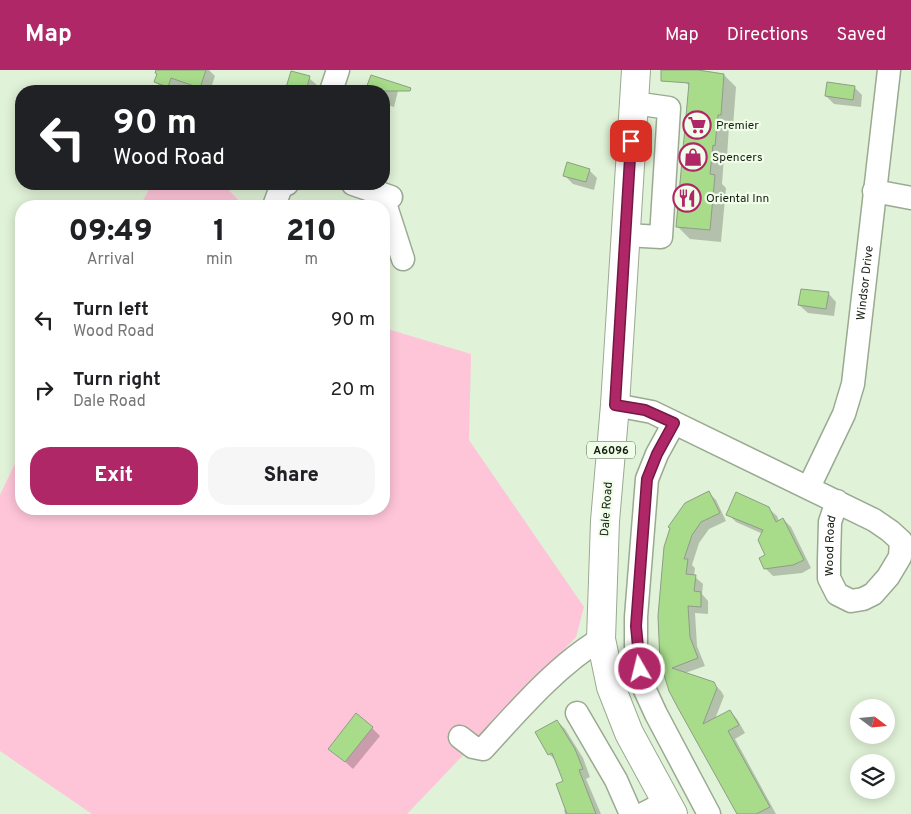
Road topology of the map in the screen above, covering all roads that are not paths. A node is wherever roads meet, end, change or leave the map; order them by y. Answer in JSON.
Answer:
{"nodes":[{"id":1,"x":338,"y":70,"type":"edge"},
{"id":2,"x":636,"y":70,"type":"edge"},
{"id":3,"x":889,"y":70,"type":"edge"},
{"id":4,"x":333,"y":85,"type":"edge"},
{"id":5,"x":634,"y":103,"type":"junction"},
{"id":6,"x":370,"y":190,"type":"edge"},
{"id":7,"x":874,"y":191,"type":"junction"},
{"id":8,"x":911,"y":198,"type":"edge"},
{"id":9,"x":388,"y":200,"type":"edge"},
{"id":10,"x":390,"y":208,"type":"edge"},
{"id":11,"x":625,"y":235,"type":"junction"},
{"id":12,"x":403,"y":259,"type":"dead end"},
{"id":13,"x":615,"y":405,"type":"junction"},
{"id":14,"x":674,"y":423,"type":"junction"},
{"id":15,"x":809,"y":488,"type":"junction"},
{"id":16,"x":837,"y":501,"type":"dead end"},
{"id":17,"x":601,"y":639,"type":"junction"},
{"id":18,"x":577,"y":713,"type":"dead end"},
{"id":19,"x":460,"y":737,"type":"dead end"},
{"id":20,"x":660,"y":810,"type":"edge"},
{"id":21,"x":632,"y":814,"type":"edge"},
{"id":22,"x":709,"y":814,"type":"edge"}],
"edges":[{"from":1,"to":4,"type":"street"},
{"from":2,"to":5,"type":"main road","name":"Dale Road","number":"A6096"},
{"from":3,"to":7,"type":"street","name":"Windsor Drive"},
{"from":5,"to":11,"type":"main road","name":"Dale Road","number":"A6096"},
{"from":5,"to":11,"type":"street"},
{"from":6,"to":9,"type":"street"},
{"from":7,"to":8,"type":"street"},
{"from":7,"to":15,"type":"street","name":"Windsor Drive"},
{"from":10,"to":12,"type":"street"},
{"from":11,"to":13,"type":"main road","name":"Dale Road","number":"A6096"},
{"from":13,"to":14,"type":"street","name":"Wood Road"},
{"from":13,"to":17,"type":"main road","name":"Dale Road","number":"A6096"},
{"from":14,"to":15,"type":"street","name":"Wood Road"},
{"from":14,"to":22,"type":"street"},
{"from":15,"to":16,"type":"street","name":"Wood Road"},
{"from":17,"to":19,"type":"street"},
{"from":17,"to":20,"type":"main road","name":"Dale Road","number":"A6096"},
{"from":18,"to":21,"type":"street"}]}
